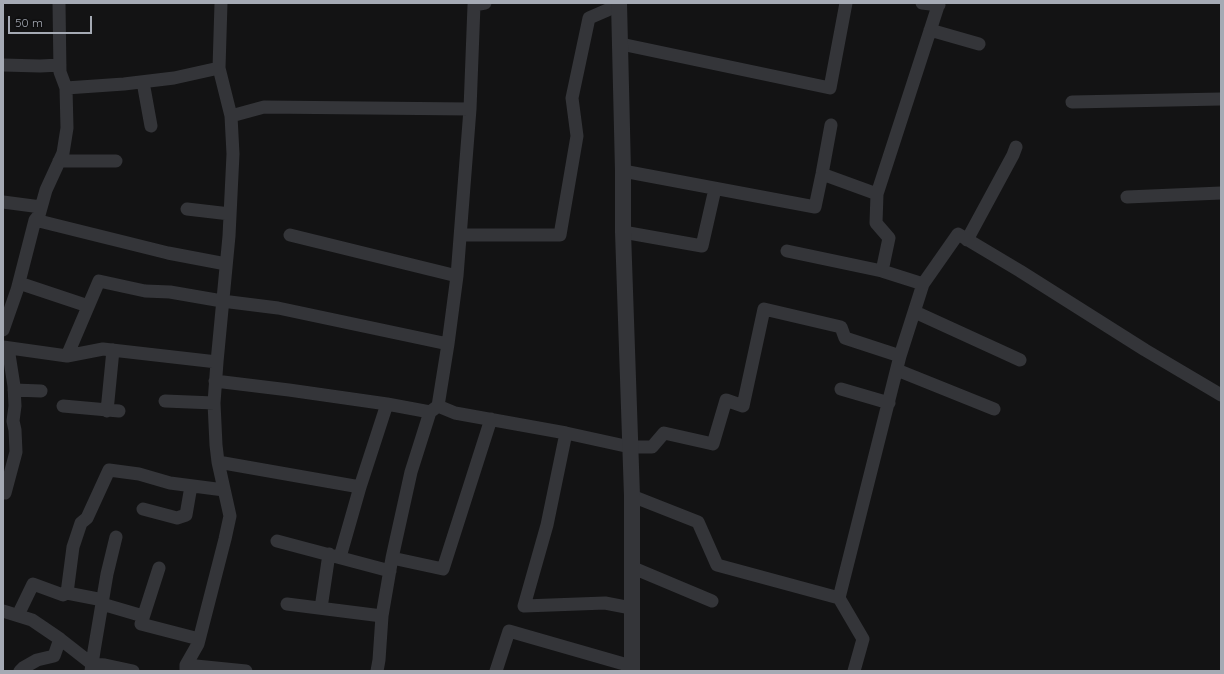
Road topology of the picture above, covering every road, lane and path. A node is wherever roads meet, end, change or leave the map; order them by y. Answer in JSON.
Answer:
{"nodes":[{"id":1,"x":59,"y":3,"type":"edge"},
{"id":2,"x":221,"y":3,"type":"edge"},
{"id":3,"x":485,"y":3,"type":"edge"},
{"id":4,"x":846,"y":3,"type":"edge"},
{"id":5,"x":922,"y":3,"type":"edge"},
{"id":6,"x":619,"y":4,"type":"edge"},
{"id":7,"x":939,"y":4,"type":"edge"},
{"id":8,"x":930,"y":30,"type":"junction"},
{"id":9,"x":621,"y":44,"type":"junction"},
{"id":10,"x":979,"y":44,"type":"dead end"},
{"id":11,"x":3,"y":65,"type":"edge"},
{"id":12,"x":60,"y":65,"type":"junction"},
{"id":13,"x":219,"y":68,"type":"junction"},
{"id":14,"x":143,"y":82,"type":"junction"},
{"id":15,"x":66,"y":88,"type":"junction"},
{"id":16,"x":1221,"y":99,"type":"edge"},
{"id":17,"x":1072,"y":102,"type":"dead end"},
{"id":18,"x":470,"y":109,"type":"junction"},
{"id":19,"x":231,"y":116,"type":"junction"},
{"id":20,"x":831,"y":125,"type":"dead end"},
{"id":21,"x":151,"y":126,"type":"dead end"},
{"id":22,"x":1016,"y":147,"type":"dead end"},
{"id":23,"x":59,"y":161,"type":"junction"},
{"id":24,"x":116,"y":161,"type":"dead end"},
{"id":25,"x":623,"y":171,"type":"junction"},
{"id":26,"x":822,"y":174,"type":"junction"},
{"id":27,"x":715,"y":189,"type":"junction"},
{"id":28,"x":1221,"y":193,"type":"edge"},
{"id":29,"x":876,"y":194,"type":"junction"},
{"id":30,"x":1127,"y":197,"type":"dead end"},
{"id":31,"x":3,"y":202,"type":"edge"},
{"id":32,"x":41,"y":207,"type":"junction"},
{"id":33,"x":187,"y":209,"type":"dead end"},
{"id":34,"x":230,"y":214,"type":"junction"},
{"id":35,"x":35,"y":220,"type":"junction"},
{"id":36,"x":623,"y":232,"type":"junction"},
{"id":37,"x":461,"y":235,"type":"junction"},
{"id":38,"x":290,"y":236,"type":"dead end"},
{"id":39,"x":967,"y":240,"type":"junction"},
{"id":40,"x":787,"y":251,"type":"dead end"},
{"id":41,"x":226,"y":264,"type":"junction"},
{"id":42,"x":882,"y":271,"type":"junction"},
{"id":43,"x":457,"y":276,"type":"junction"},
{"id":44,"x":19,"y":283,"type":"junction"},
{"id":45,"x":923,"y":284,"type":"junction"},
{"id":46,"x":222,"y":301,"type":"junction"},
{"id":47,"x":88,"y":306,"type":"junction"},
{"id":48,"x":915,"y":312,"type":"junction"},
{"id":49,"x":3,"y":330,"type":"edge"},
{"id":50,"x":448,"y":344,"type":"junction"},
{"id":51,"x":5,"y":347,"type":"edge"},
{"id":52,"x":113,"y":350,"type":"junction"},
{"id":53,"x":67,"y":356,"type":"junction"},
{"id":54,"x":900,"y":356,"type":"junction"},
{"id":55,"x":1020,"y":360,"type":"dead end"},
{"id":56,"x":216,"y":362,"type":"junction"},
{"id":57,"x":897,"y":370,"type":"junction"},
{"id":58,"x":215,"y":381,"type":"junction"},
{"id":59,"x":841,"y":389,"type":"dead end"},
{"id":60,"x":14,"y":390,"type":"junction"},
{"id":61,"x":41,"y":391,"type":"dead end"},
{"id":62,"x":1221,"y":395,"type":"edge"},
{"id":63,"x":165,"y":401,"type":"dead end"},
{"id":64,"x":214,"y":403,"type":"junction"},
{"id":65,"x":888,"y":403,"type":"junction"},
{"id":66,"x":387,"y":404,"type":"junction"},
{"id":67,"x":63,"y":406,"type":"dead end"},
{"id":68,"x":434,"y":409,"type":"junction"},
{"id":69,"x":994,"y":409,"type":"dead end"},
{"id":70,"x":491,"y":418,"type":"junction"},
{"id":71,"x":566,"y":433,"type":"junction"},
{"id":72,"x":630,"y":446,"type":"junction"},
{"id":73,"x":218,"y":462,"type":"junction"},
{"id":74,"x":191,"y":486,"type":"junction"},
{"id":75,"x":360,"y":487,"type":"junction"},
{"id":76,"x":5,"y":490,"type":"edge"},
{"id":77,"x":224,"y":490,"type":"junction"},
{"id":78,"x":632,"y":496,"type":"junction"},
{"id":79,"x":143,"y":509,"type":"dead end"},
{"id":80,"x":116,"y":537,"type":"dead end"},
{"id":81,"x":277,"y":541,"type":"dead end"},
{"id":82,"x":334,"y":556,"type":"junction"},
{"id":83,"x":392,"y":558,"type":"junction"},
{"id":84,"x":631,"y":567,"type":"junction"},
{"id":85,"x":159,"y":568,"type":"dead end"},
{"id":86,"x":390,"y":571,"type":"junction"},
{"id":87,"x":67,"y":593,"type":"junction"},
{"id":88,"x":839,"y":598,"type":"junction"},
{"id":89,"x":712,"y":601,"type":"dead end"},
{"id":90,"x":102,"y":602,"type":"junction"},
{"id":91,"x":287,"y":604,"type":"dead end"},
{"id":92,"x":321,"y":608,"type":"junction"},
{"id":93,"x":631,"y":608,"type":"junction"},
{"id":94,"x":3,"y":611,"type":"edge"},
{"id":95,"x":18,"y":615,"type":"junction"},
{"id":96,"x":143,"y":616,"type":"junction"},
{"id":97,"x":382,"y":616,"type":"junction"},
{"id":98,"x":60,"y":639,"type":"junction"},
{"id":99,"x":199,"y":639,"type":"junction"},
{"id":100,"x":92,"y":667,"type":"edge"},
{"id":101,"x":186,"y":668,"type":"edge"},
{"id":102,"x":631,"y":669,"type":"edge"},
{"id":103,"x":20,"y":671,"type":"edge"},
{"id":104,"x":133,"y":671,"type":"edge"},
{"id":105,"x":246,"y":671,"type":"edge"},
{"id":106,"x":377,"y":671,"type":"edge"},
{"id":107,"x":496,"y":671,"type":"edge"},
{"id":108,"x":854,"y":671,"type":"edge"}],
"edges":[{"from":1,"to":12,"type":"street"},
{"from":2,"to":13,"type":"street"},
{"from":3,"to":18,"type":"street"},
{"from":4,"to":9,"type":"street"},
{"from":5,"to":7,"type":"street"},
{"from":6,"to":9,"type":"street"},
{"from":6,"to":37,"type":"street"},
{"from":7,"to":8,"type":"street"},
{"from":8,"to":10,"type":"street"},
{"from":8,"to":29,"type":"street"},
{"from":9,"to":25,"type":"street"},
{"from":11,"to":12,"type":"street"},
{"from":12,"to":15,"type":"street"},
{"from":13,"to":14,"type":"street"},
{"from":13,"to":19,"type":"street"},
{"from":14,"to":15,"type":"street"},
{"from":14,"to":21,"type":"street"},
{"from":15,"to":23,"type":"street"},
{"from":16,"to":17,"type":"street"},
{"from":18,"to":19,"type":"street"},
{"from":18,"to":37,"type":"street"},
{"from":19,"to":34,"type":"street"},
{"from":20,"to":26,"type":"street"},
{"from":22,"to":39,"type":"street"},
{"from":23,"to":24,"type":"street"},
{"from":23,"to":32,"type":"street"},
{"from":25,"to":27,"type":"street"},
{"from":25,"to":36,"type":"street"},
{"from":26,"to":27,"type":"street"},
{"from":26,"to":29,"type":"street"},
{"from":27,"to":36,"type":"street"},
{"from":28,"to":30,"type":"street"},
{"from":29,"to":42,"type":"street"},
{"from":31,"to":32,"type":"street"},
{"from":32,"to":35,"type":"street"},
{"from":33,"to":34,"type":"street"},
{"from":34,"to":41,"type":"street"},
{"from":35,"to":41,"type":"street"},
{"from":35,"to":44,"type":"street"},
{"from":36,"to":72,"type":"street"},
{"from":37,"to":43,"type":"street"},
{"from":38,"to":43,"type":"street"},
{"from":39,"to":45,"type":"street"},
{"from":39,"to":62,"type":"street"},
{"from":40,"to":42,"type":"street"},
{"from":41,"to":46,"type":"street"},
{"from":42,"to":45,"type":"street"},
{"from":43,"to":50,"type":"street"},
{"from":44,"to":47,"type":"street"},
{"from":44,"to":49,"type":"street"},
{"from":45,"to":48,"type":"street"},
{"from":46,"to":47,"type":"street"},
{"from":46,"to":50,"type":"street"},
{"from":46,"to":56,"type":"street"},
{"from":47,"to":53,"type":"street"},
{"from":48,"to":54,"type":"street"},
{"from":48,"to":55,"type":"street"},
{"from":50,"to":68,"type":"street"},
{"from":51,"to":53,"type":"street"},
{"from":51,"to":60,"type":"street"},
{"from":52,"to":53,"type":"street"},
{"from":52,"to":56,"type":"street"},
{"from":52,"to":67,"type":"street"},
{"from":54,"to":57,"type":"street"},
{"from":54,"to":72,"type":"street"},
{"from":56,"to":58,"type":"street"},
{"from":57,"to":65,"type":"street"},
{"from":57,"to":69,"type":"street"},
{"from":58,"to":64,"type":"street"},
{"from":58,"to":66,"type":"street"},
{"from":59,"to":65,"type":"street"},
{"from":60,"to":61,"type":"street"},
{"from":60,"to":76,"type":"street"},
{"from":63,"to":64,"type":"street"},
{"from":64,"to":73,"type":"street"},
{"from":65,"to":88,"type":"street"},
{"from":66,"to":68,"type":"street"},
{"from":66,"to":75,"type":"street"},
{"from":68,"to":70,"type":"street"},
{"from":68,"to":83,"type":"street"},
{"from":70,"to":71,"type":"street"},
{"from":70,"to":83,"type":"street"},
{"from":71,"to":72,"type":"street"},
{"from":71,"to":93,"type":"street"},
{"from":72,"to":78,"type":"street"},
{"from":73,"to":75,"type":"street"},
{"from":73,"to":77,"type":"street"},
{"from":74,"to":77,"type":"street"},
{"from":74,"to":79,"type":"street"},
{"from":74,"to":87,"type":"street"},
{"from":75,"to":82,"type":"street"},
{"from":77,"to":99,"type":"street"},
{"from":78,"to":84,"type":"street"},
{"from":78,"to":88,"type":"street"},
{"from":80,"to":90,"type":"street"},
{"from":81,"to":82,"type":"street"},
{"from":82,"to":86,"type":"street"},
{"from":82,"to":92,"type":"street"},
{"from":83,"to":86,"type":"street"},
{"from":84,"to":89,"type":"street"},
{"from":84,"to":93,"type":"street"},
{"from":85,"to":96,"type":"street"},
{"from":86,"to":97,"type":"street"},
{"from":87,"to":90,"type":"street"},
{"from":87,"to":95,"type":"street"},
{"from":88,"to":108,"type":"street"},
{"from":90,"to":96,"type":"street"},
{"from":90,"to":100,"type":"street"},
{"from":91,"to":92,"type":"street"},
{"from":92,"to":97,"type":"street"},
{"from":93,"to":102,"type":"street"},
{"from":94,"to":95,"type":"street"},
{"from":95,"to":98,"type":"street"},
{"from":96,"to":99,"type":"street"},
{"from":97,"to":106,"type":"street"},
{"from":98,"to":100,"type":"street"},
{"from":98,"to":103,"type":"street"},
{"from":99,"to":101,"type":"street"},
{"from":100,"to":104,"type":"street"},
{"from":101,"to":105,"type":"street"},
{"from":102,"to":107,"type":"street"}]}
